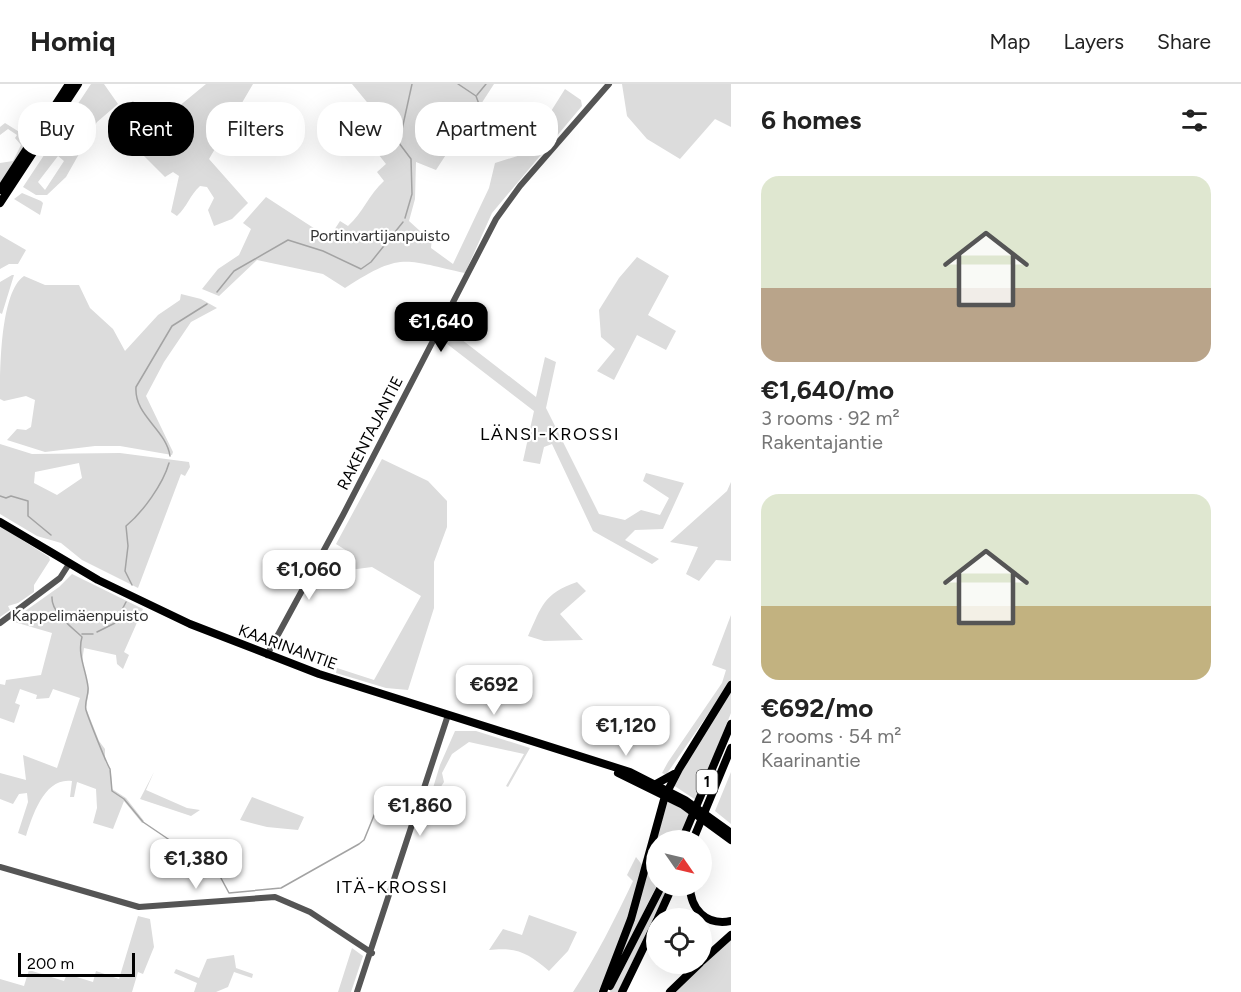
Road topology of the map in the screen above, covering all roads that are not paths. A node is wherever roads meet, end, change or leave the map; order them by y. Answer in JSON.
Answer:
{"nodes":[{"id":1,"x":69,"y":84,"type":"edge"},
{"id":2,"x":78,"y":84,"type":"edge"},
{"id":3,"x":609,"y":84,"type":"edge"},
{"id":4,"x":0,"y":190,"type":"edge"},
{"id":5,"x":0,"y":203,"type":"edge"},
{"id":6,"x":0,"y":522,"type":"edge"},
{"id":7,"x":69,"y":564,"type":"junction"},
{"id":8,"x":0,"y":623,"type":"edge"},
{"id":9,"x":267,"y":655,"type":"junction"},
{"id":10,"x":731,"y":685,"type":"edge"},
{"id":11,"x":448,"y":715,"type":"junction"},
{"id":12,"x":731,"y":724,"type":"edge"},
{"id":13,"x":731,"y":748,"type":"edge"},
{"id":14,"x":584,"y":758,"type":"junction"},
{"id":15,"x":679,"y":769,"type":"junction"},
{"id":16,"x":656,"y":784,"type":"junction"},
{"id":17,"x":667,"y":793,"type":"junction"},
{"id":18,"x":709,"y":803,"type":"junction"},
{"id":19,"x":719,"y":827,"type":"junction"},
{"id":20,"x":686,"y":830,"type":"edge"},
{"id":21,"x":697,"y":830,"type":"edge"},
{"id":22,"x":702,"y":830,"type":"edge"},
{"id":23,"x":731,"y":833,"type":"edge"},
{"id":24,"x":731,"y":840,"type":"edge"},
{"id":25,"x":0,"y":867,"type":"edge"},
{"id":26,"x":656,"y":896,"type":"edge"},
{"id":27,"x":691,"y":896,"type":"edge"},
{"id":28,"x":731,"y":921,"type":"edge"},
{"id":29,"x":731,"y":935,"type":"edge"},
{"id":30,"x":646,"y":942,"type":"edge"},
{"id":31,"x":372,"y":952,"type":"junction"},
{"id":32,"x":712,"y":952,"type":"edge"},
{"id":33,"x":689,"y":974,"type":"edge"},
{"id":34,"x":357,"y":992,"type":"edge"},
{"id":35,"x":605,"y":992,"type":"edge"},
{"id":36,"x":622,"y":992,"type":"edge"},
{"id":37,"x":670,"y":992,"type":"edge"}],
"edges":[{"from":1,"to":4,"type":"main road"},
{"from":2,"to":5,"type":"main road"},
{"from":3,"to":9,"type":"street","name":"RAKENTAJANTIE"},
{"from":6,"to":7,"type":"main road","name":"KAARINANTIE"},
{"from":7,"to":8,"type":"street"},
{"from":7,"to":9,"type":"main road","name":"KAARINANTIE"},
{"from":9,"to":11,"type":"main road","name":"KAARINANTIE"},
{"from":10,"to":15,"type":"highway"},
{"from":11,"to":14,"type":"main road","name":"KAARINANTIE"},
{"from":11,"to":31,"type":"street"},
{"from":12,"to":20,"type":"highway","number":"1"},
{"from":13,"to":18,"type":"highway","number":"1"},
{"from":14,"to":16,"type":"main road","name":"KAARINANTIE"},
{"from":14,"to":17,"type":"main road","name":"KAARINANTIE"},
{"from":15,"to":16,"type":"highway"},
{"from":15,"to":17,"type":"highway"},
{"from":16,"to":17,"type":"main road","name":"KAARINANTIE"},
{"from":17,"to":19,"type":"main road","name":"KAARINANTIE"},
{"from":17,"to":35,"type":"highway"},
{"from":18,"to":21,"type":"highway","number":"1"},
{"from":18,"to":22,"type":"highway"},
{"from":19,"to":23,"type":"main road","name":"KAARINANTIE"},
{"from":19,"to":24,"type":"main road","name":"KAARINANTIE"},
{"from":25,"to":31,"type":"street"},
{"from":26,"to":35,"type":"highway"},
{"from":27,"to":28,"type":"highway"},
{"from":29,"to":32,"type":"highway"},
{"from":30,"to":36,"type":"highway"},
{"from":31,"to":34,"type":"street"},
{"from":33,"to":37,"type":"highway"}]}
